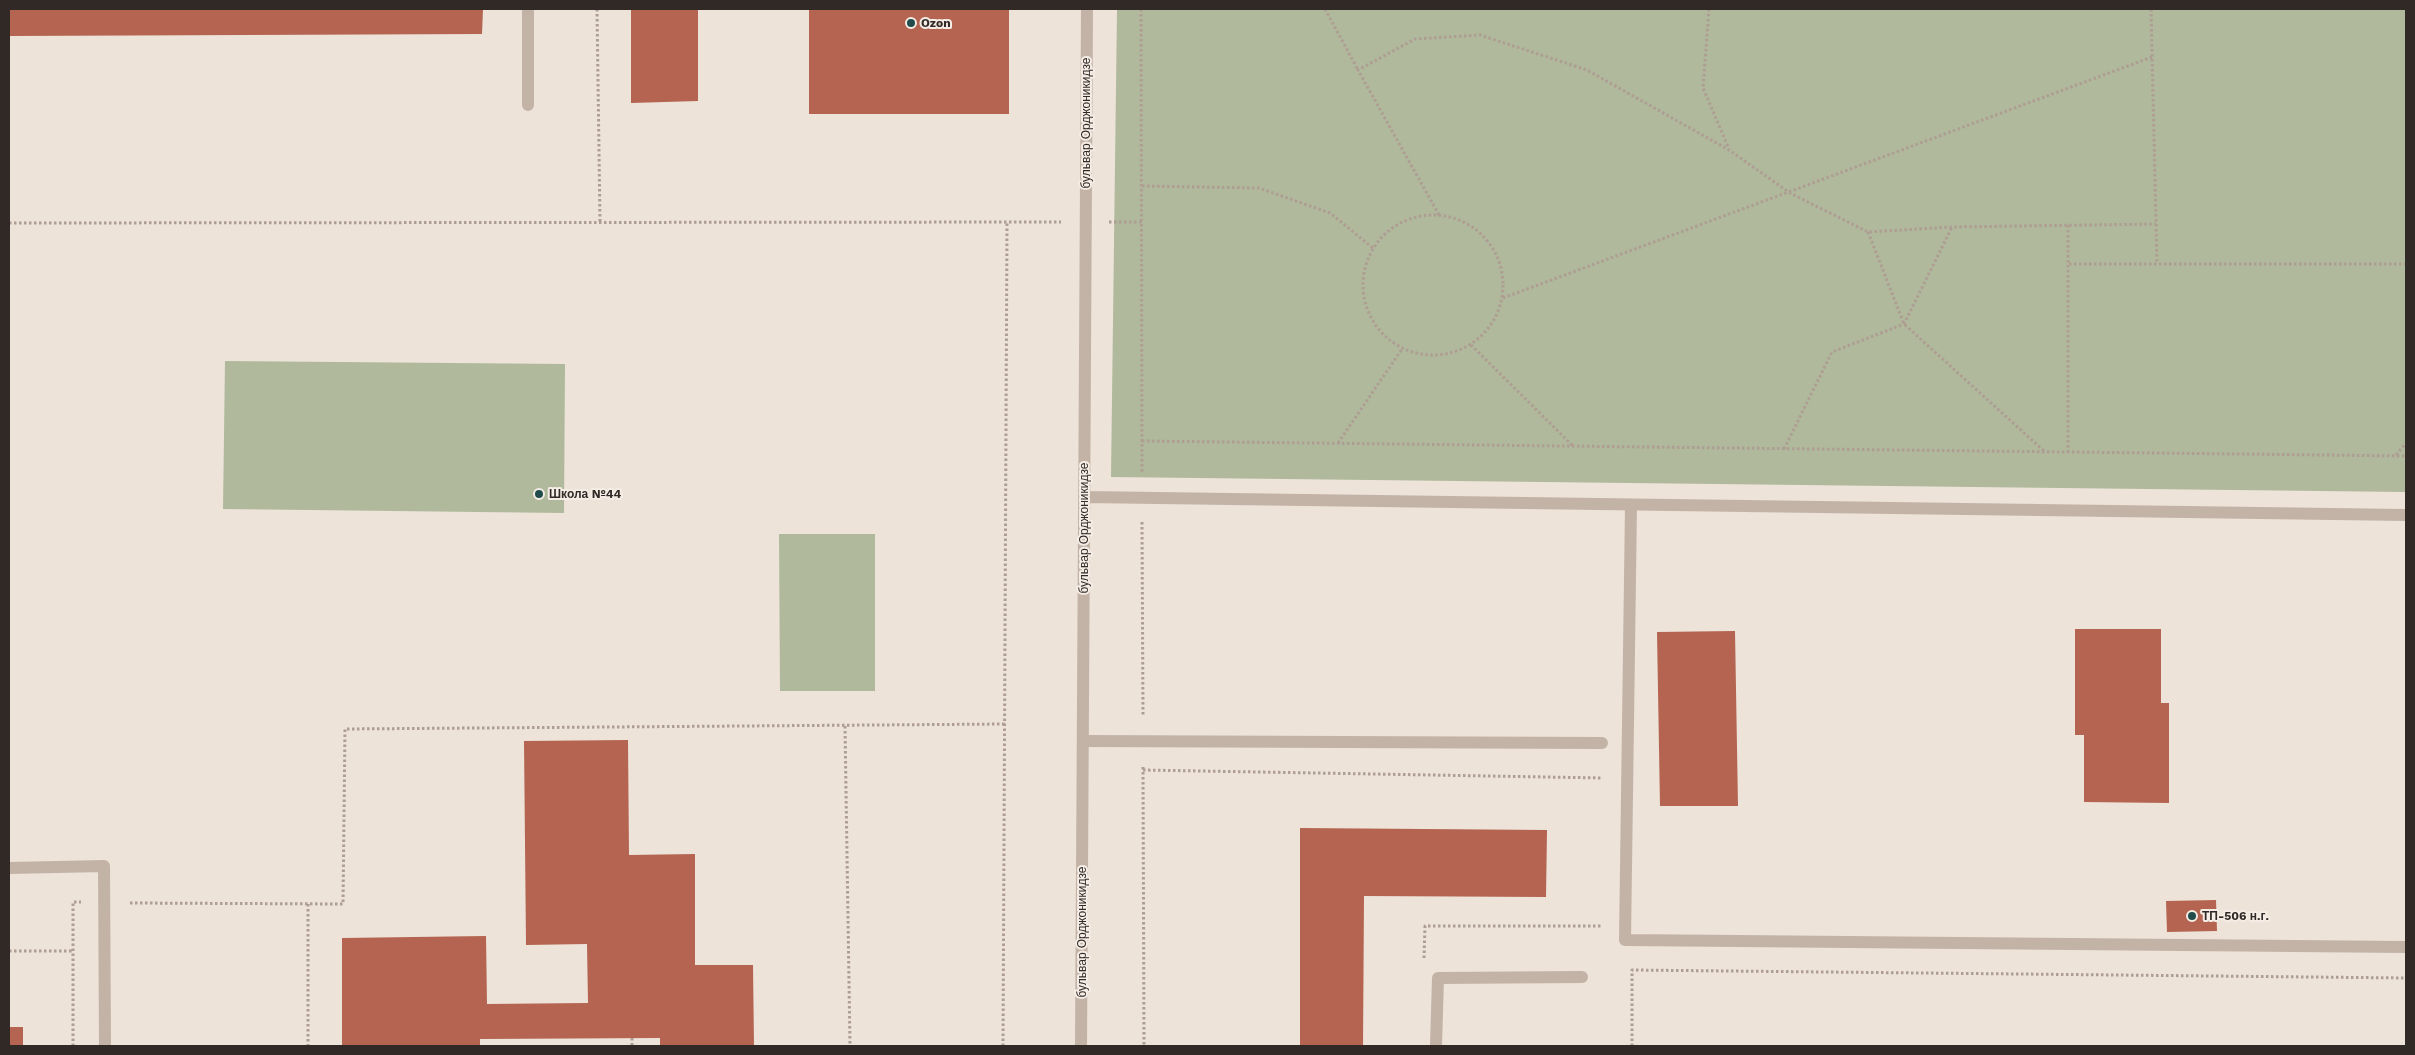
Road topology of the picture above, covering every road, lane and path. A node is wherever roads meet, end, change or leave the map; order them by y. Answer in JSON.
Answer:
{"nodes":[{"id":1,"x":528,"y":9,"type":"edge"},
{"id":2,"x":597,"y":9,"type":"edge"},
{"id":3,"x":1087,"y":9,"type":"edge"},
{"id":4,"x":1141,"y":9,"type":"edge"},
{"id":5,"x":1325,"y":9,"type":"edge"},
{"id":6,"x":1709,"y":9,"type":"edge"},
{"id":7,"x":2151,"y":9,"type":"edge"},
{"id":8,"x":2152,"y":57,"type":"junction"},
{"id":9,"x":1358,"y":70,"type":"junction"},
{"id":10,"x":528,"y":105,"type":"dead end"},
{"id":11,"x":1730,"y":150,"type":"junction"},
{"id":12,"x":1142,"y":186,"type":"junction"},
{"id":13,"x":1790,"y":193,"type":"junction"},
{"id":14,"x":1438,"y":215,"type":"junction"},
{"id":15,"x":600,"y":222,"type":"junction"},
{"id":16,"x":1007,"y":222,"type":"junction"},
{"id":17,"x":1086,"y":222,"type":"junction"},
{"id":18,"x":1142,"y":222,"type":"junction"},
{"id":19,"x":9,"y":223,"type":"edge"},
{"id":20,"x":2156,"y":224,"type":"junction"},
{"id":21,"x":2068,"y":225,"type":"junction"},
{"id":22,"x":1952,"y":227,"type":"junction"},
{"id":23,"x":1868,"y":232,"type":"junction"},
{"id":24,"x":1373,"y":248,"type":"junction"},
{"id":25,"x":2069,"y":264,"type":"junction"},
{"id":26,"x":2157,"y":264,"type":"junction"},
{"id":27,"x":2406,"y":264,"type":"edge"},
{"id":28,"x":1503,"y":298,"type":"junction"},
{"id":29,"x":1904,"y":324,"type":"junction"},
{"id":30,"x":1471,"y":345,"type":"junction"},
{"id":31,"x":1402,"y":349,"type":"junction"},
{"id":32,"x":1142,"y":441,"type":"junction"},
{"id":33,"x":1338,"y":443,"type":"junction"},
{"id":34,"x":2406,"y":443,"type":"edge"},
{"id":35,"x":1573,"y":446,"type":"junction"},
{"id":36,"x":1784,"y":449,"type":"junction"},
{"id":37,"x":2045,"y":452,"type":"junction"},
{"id":38,"x":2068,"y":452,"type":"junction"},
{"id":39,"x":2395,"y":456,"type":"junction"},
{"id":40,"x":2406,"y":456,"type":"edge"},
{"id":41,"x":1084,"y":497,"type":"junction"},
{"id":42,"x":1142,"y":498,"type":"junction"},
{"id":43,"x":1631,"y":505,"type":"junction"},
{"id":44,"x":2406,"y":515,"type":"edge"},
{"id":45,"x":1005,"y":724,"type":"junction"},
{"id":46,"x":845,"y":726,"type":"junction"},
{"id":47,"x":1083,"y":741,"type":"junction"},
{"id":48,"x":1143,"y":741,"type":"junction"},
{"id":49,"x":1602,"y":742,"type":"dead end"},
{"id":50,"x":1143,"y":770,"type":"junction"},
{"id":51,"x":1603,"y":787,"type":"dead end"},
{"id":52,"x":9,"y":868,"type":"edge"},
{"id":53,"x":105,"y":902,"type":"junction"},
{"id":54,"x":308,"y":904,"type":"junction"},
{"id":55,"x":1602,"y":916,"type":"dead end"},
{"id":56,"x":2406,"y":947,"type":"edge"},
{"id":57,"x":9,"y":951,"type":"edge"},
{"id":58,"x":73,"y":951,"type":"junction"},
{"id":59,"x":1424,"y":963,"type":"dead end"},
{"id":60,"x":1582,"y":977,"type":"dead end"},
{"id":61,"x":2406,"y":978,"type":"edge"},
{"id":62,"x":632,"y":1038,"type":"dead end"},
{"id":63,"x":73,"y":1046,"type":"edge"},
{"id":64,"x":105,"y":1046,"type":"edge"},
{"id":65,"x":308,"y":1046,"type":"edge"},
{"id":66,"x":632,"y":1046,"type":"edge"},
{"id":67,"x":850,"y":1046,"type":"edge"},
{"id":68,"x":1003,"y":1046,"type":"edge"},
{"id":69,"x":1081,"y":1046,"type":"edge"},
{"id":70,"x":1144,"y":1046,"type":"edge"},
{"id":71,"x":1436,"y":1046,"type":"edge"},
{"id":72,"x":1632,"y":1046,"type":"edge"}],
"edges":[{"from":1,"to":10,"type":"street"},
{"from":2,"to":15,"type":"path"},
{"from":3,"to":17,"type":"street","name":"бульвар Орджоникидзе"},
{"from":4,"to":12,"type":"path"},
{"from":5,"to":9,"type":"path"},
{"from":6,"to":11,"type":"path"},
{"from":7,"to":8,"type":"path"},
{"from":8,"to":13,"type":"path"},
{"from":8,"to":20,"type":"path"},
{"from":9,"to":11,"type":"path"},
{"from":9,"to":14,"type":"path"},
{"from":11,"to":13,"type":"path"},
{"from":12,"to":18,"type":"path"},
{"from":12,"to":24,"type":"path"},
{"from":13,"to":23,"type":"path"},
{"from":13,"to":28,"type":"path"},
{"from":14,"to":24,"type":"path"},
{"from":14,"to":28,"type":"path"},
{"from":15,"to":16,"type":"path"},
{"from":15,"to":19,"type":"path"},
{"from":16,"to":17,"type":"path"},
{"from":16,"to":45,"type":"path"},
{"from":17,"to":18,"type":"path"},
{"from":17,"to":41,"type":"street","name":"бульвар Орджоникидзе"},
{"from":18,"to":32,"type":"path"},
{"from":20,"to":21,"type":"path"},
{"from":20,"to":26,"type":"path"},
{"from":21,"to":22,"type":"path"},
{"from":21,"to":25,"type":"path"},
{"from":22,"to":23,"type":"path"},
{"from":22,"to":29,"type":"path"},
{"from":23,"to":29,"type":"path"},
{"from":24,"to":31,"type":"path"},
{"from":25,"to":26,"type":"path"},
{"from":25,"to":38,"type":"path"},
{"from":26,"to":27,"type":"path"},
{"from":28,"to":30,"type":"path"},
{"from":29,"to":36,"type":"path"},
{"from":29,"to":37,"type":"path"},
{"from":30,"to":31,"type":"path"},
{"from":30,"to":35,"type":"path"},
{"from":31,"to":33,"type":"path"},
{"from":32,"to":33,"type":"path"},
{"from":32,"to":42,"type":"path"},
{"from":33,"to":35,"type":"path"},
{"from":34,"to":39,"type":"path"},
{"from":35,"to":36,"type":"path"},
{"from":36,"to":37,"type":"path"},
{"from":37,"to":38,"type":"path"},
{"from":38,"to":39,"type":"path"},
{"from":39,"to":40,"type":"path"},
{"from":41,"to":42,"type":"street"},
{"from":41,"to":47,"type":"street","name":"бульвар Орджоникидзе"},
{"from":42,"to":43,"type":"street"},
{"from":42,"to":48,"type":"path"},
{"from":43,"to":44,"type":"street"},
{"from":43,"to":56,"type":"street"},
{"from":45,"to":46,"type":"path"},
{"from":45,"to":68,"type":"path"},
{"from":46,"to":54,"type":"path"},
{"from":46,"to":67,"type":"path"},
{"from":47,"to":48,"type":"street"},
{"from":47,"to":69,"type":"street","name":"бульвар Орджоникидзе"},
{"from":48,"to":49,"type":"street"},
{"from":48,"to":50,"type":"path"},
{"from":50,"to":51,"type":"path"},
{"from":50,"to":70,"type":"path"},
{"from":52,"to":53,"type":"street"},
{"from":53,"to":54,"type":"path"},
{"from":53,"to":58,"type":"path"},
{"from":53,"to":64,"type":"street"},
{"from":54,"to":65,"type":"path"},
{"from":55,"to":59,"type":"path"},
{"from":57,"to":58,"type":"path"},
{"from":58,"to":63,"type":"path"},
{"from":60,"to":71,"type":"street"},
{"from":61,"to":72,"type":"path"},
{"from":62,"to":66,"type":"path"}]}
